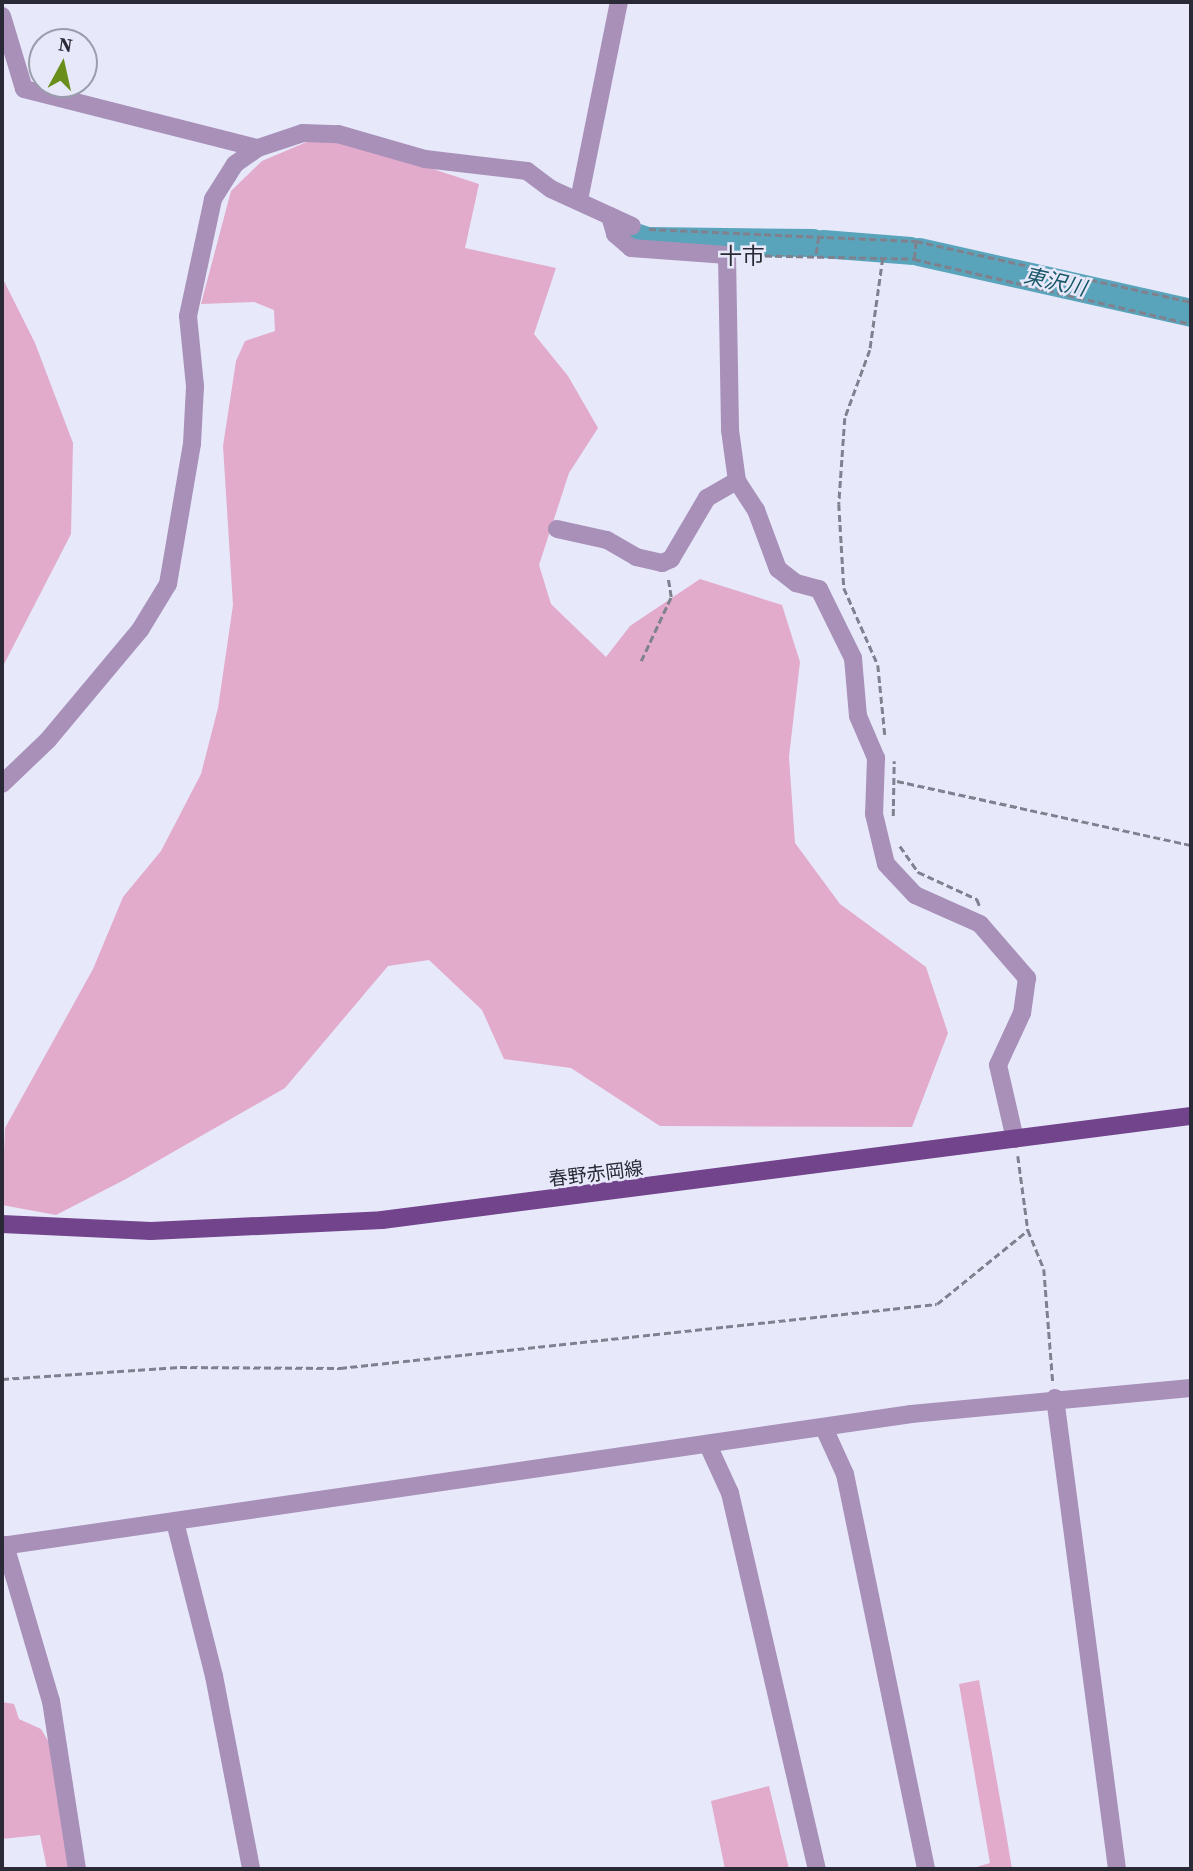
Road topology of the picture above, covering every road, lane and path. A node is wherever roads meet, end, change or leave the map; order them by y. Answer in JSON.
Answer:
{"nodes":[{"id":1,"x":619,"y":2,"type":"edge"},
{"id":2,"x":2,"y":16,"type":"edge"},
{"id":3,"x":258,"y":148,"type":"junction"},
{"id":4,"x":579,"y":200,"type":"junction"},
{"id":5,"x":610,"y":216,"type":"junction"},
{"id":6,"x":632,"y":226,"type":"joint"},
{"id":7,"x":819,"y":233,"type":"junction"},
{"id":8,"x":916,"y":241,"type":"junction"},
{"id":9,"x":816,"y":254,"type":"junction"},
{"id":10,"x":727,"y":255,"type":"junction"},
{"id":11,"x":884,"y":258,"type":"junction"},
{"id":12,"x":914,"y":259,"type":"junction"},
{"id":13,"x":1191,"y":302,"type":"edge"},
{"id":14,"x":1191,"y":324,"type":"edge"},
{"id":15,"x":737,"y":481,"type":"junction"},
{"id":16,"x":557,"y":529,"type":"dead end"},
{"id":17,"x":662,"y":563,"type":"junction"},
{"id":18,"x":641,"y":661,"type":"dead end"},
{"id":19,"x":889,"y":745,"type":"dead end"},
{"id":20,"x":893,"y":758,"type":"dead end"},
{"id":21,"x":897,"y":782,"type":"junction"},
{"id":22,"x":2,"y":784,"type":"edge"},
{"id":23,"x":894,"y":825,"type":"dead end"},
{"id":24,"x":894,"y":837,"type":"dead end"},
{"id":25,"x":1191,"y":845,"type":"edge"},
{"id":26,"x":980,"y":924,"type":"junction"},
{"id":27,"x":1191,"y":1116,"type":"edge"},
{"id":28,"x":1015,"y":1139,"type":"junction"},
{"id":29,"x":2,"y":1224,"type":"edge"},
{"id":30,"x":1028,"y":1230,"type":"junction"},
{"id":31,"x":2,"y":1379,"type":"edge"},
{"id":32,"x":1191,"y":1388,"type":"edge"},
{"id":33,"x":1055,"y":1398,"type":"junction"},
{"id":34,"x":824,"y":1429,"type":"junction"},
{"id":35,"x":708,"y":1445,"type":"junction"},
{"id":36,"x":175,"y":1521,"type":"junction"},
{"id":37,"x":3,"y":1546,"type":"edge"},
{"id":38,"x":77,"y":1869,"type":"edge"},
{"id":39,"x":251,"y":1869,"type":"edge"},
{"id":40,"x":817,"y":1869,"type":"edge"},
{"id":41,"x":926,"y":1869,"type":"edge"},
{"id":42,"x":1117,"y":1869,"type":"edge"}],
"edges":[{"from":1,"to":4,"type":"street"},
{"from":2,"to":3,"type":"street"},
{"from":3,"to":4,"type":"street"},
{"from":3,"to":22,"type":"street"},
{"from":4,"to":5,"type":"street"},
{"from":5,"to":6,"type":"street"},
{"from":5,"to":10,"type":"street"},
{"from":6,"to":7,"type":"path"},
{"from":7,"to":8,"type":"path"},
{"from":7,"to":9,"type":"path"},
{"from":8,"to":12,"type":"path"},
{"from":8,"to":13,"type":"path"},
{"from":9,"to":10,"type":"path"},
{"from":9,"to":11,"type":"path"},
{"from":10,"to":15,"type":"street"},
{"from":11,"to":12,"type":"path"},
{"from":11,"to":19,"type":"path"},
{"from":12,"to":14,"type":"path"},
{"from":15,"to":17,"type":"street"},
{"from":15,"to":26,"type":"street"},
{"from":16,"to":17,"type":"street"},
{"from":17,"to":18,"type":"path"},
{"from":20,"to":21,"type":"path"},
{"from":21,"to":23,"type":"path"},
{"from":21,"to":25,"type":"path"},
{"from":24,"to":26,"type":"path"},
{"from":26,"to":28,"type":"street"},
{"from":27,"to":28,"type":"main road","name":"春野赤岡線"},
{"from":28,"to":29,"type":"main road","name":"春野赤岡線"},
{"from":28,"to":30,"type":"path"},
{"from":30,"to":31,"type":"path"},
{"from":30,"to":33,"type":"path"},
{"from":32,"to":33,"type":"street"},
{"from":33,"to":34,"type":"street"},
{"from":33,"to":42,"type":"street"},
{"from":34,"to":35,"type":"street"},
{"from":34,"to":41,"type":"street"},
{"from":35,"to":36,"type":"street"},
{"from":35,"to":40,"type":"street"},
{"from":36,"to":37,"type":"street"},
{"from":36,"to":39,"type":"street"},
{"from":37,"to":38,"type":"street"}]}
